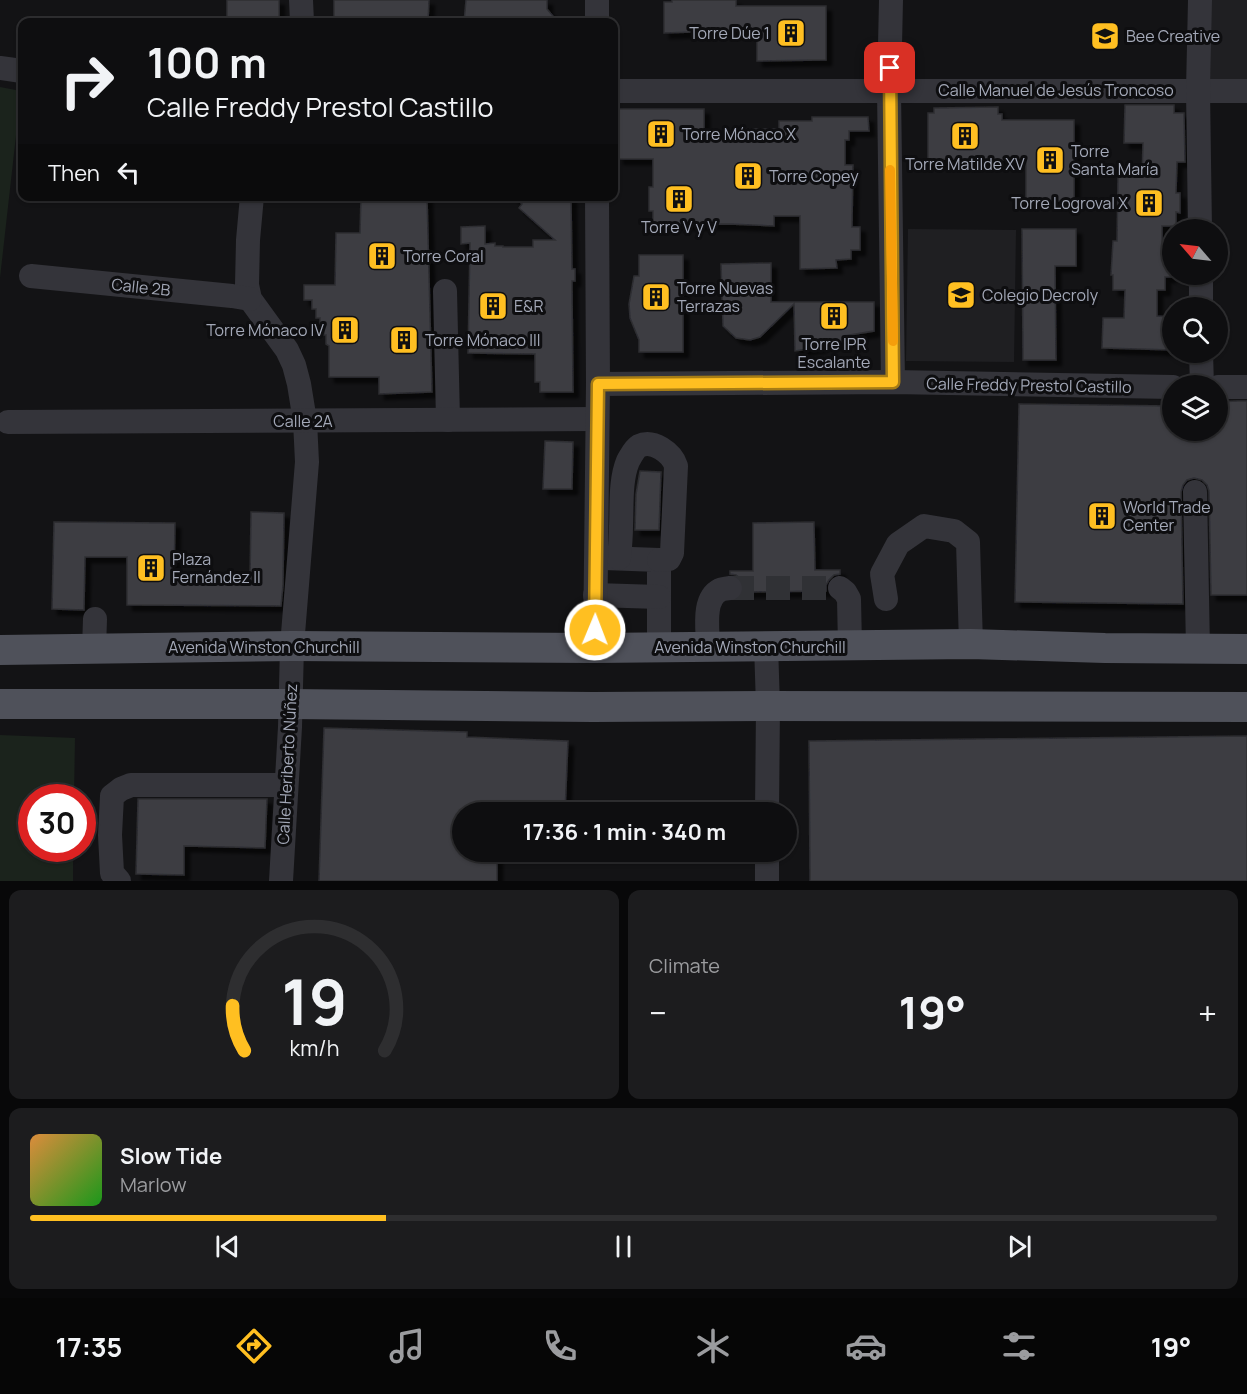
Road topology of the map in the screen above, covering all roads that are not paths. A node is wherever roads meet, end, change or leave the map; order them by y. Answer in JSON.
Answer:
{"nodes":[{"id":1,"x":301,"y":0,"type":"edge"},
{"id":2,"x":597,"y":0,"type":"edge"},
{"id":3,"x":891,"y":0,"type":"edge"},
{"id":4,"x":1200,"y":0,"type":"edge"},
{"id":5,"x":302,"y":18,"type":"edge"},
{"id":6,"x":597,"y":18,"type":"edge"},
{"id":7,"x":0,"y":68,"type":"edge"},
{"id":8,"x":18,"y":70,"type":"edge"},
{"id":9,"x":889,"y":90,"type":"junction"},
{"id":10,"x":1198,"y":90,"type":"junction"},
{"id":11,"x":618,"y":91,"type":"edge"},
{"id":12,"x":1247,"y":91,"type":"edge"},
{"id":13,"x":252,"y":201,"type":"edge"},
{"id":14,"x":597,"y":201,"type":"edge"},
{"id":15,"x":1200,"y":219,"type":"edge"},
{"id":16,"x":31,"y":276,"type":"dead end"},
{"id":17,"x":445,"y":291,"type":"dead end"},
{"id":18,"x":250,"y":299,"type":"junction"},
{"id":19,"x":893,"y":382,"type":"junction"},
{"id":20,"x":598,"y":384,"type":"junction"},
{"id":21,"x":1162,"y":387,"type":"edge"},
{"id":22,"x":1228,"y":387,"type":"edge"},
{"id":23,"x":1247,"y":387,"type":"edge"},
{"id":24,"x":597,"y":419,"type":"junction"},
{"id":25,"x":448,"y":420,"type":"junction"},
{"id":26,"x":305,"y":421,"type":"junction"},
{"id":27,"x":8,"y":422,"type":"dead end"},
{"id":28,"x":1195,"y":492,"type":"dead end"},
{"id":29,"x":607,"y":558,"type":"junction"},
{"id":30,"x":660,"y":561,"type":"junction"},
{"id":31,"x":730,"y":588,"type":"tunnel mouth"},
{"id":32,"x":840,"y":588,"type":"dead end"},
{"id":33,"x":595,"y":595,"type":"junction"},
{"id":34,"x":659,"y":597,"type":"junction"},
{"id":35,"x":886,"y":599,"type":"dead end"},
{"id":36,"x":94,"y":619,"type":"dead end"},
{"id":37,"x":971,"y":644,"type":"junction"},
{"id":38,"x":766,"y":645,"type":"junction"},
{"id":39,"x":292,"y":646,"type":"junction"},
{"id":40,"x":708,"y":646,"type":"junction"},
{"id":41,"x":850,"y":646,"type":"junction"},
{"id":42,"x":659,"y":647,"type":"junction"},
{"id":43,"x":595,"y":648,"type":"junction"},
{"id":44,"x":94,"y":649,"type":"junction"},
{"id":45,"x":1198,"y":649,"type":"junction"},
{"id":46,"x":1247,"y":649,"type":"edge"},
{"id":47,"x":0,"y":650,"type":"edge"},
{"id":48,"x":0,"y":704,"type":"edge"},
{"id":49,"x":290,"y":704,"type":"junction"},
{"id":50,"x":768,"y":706,"type":"junction"},
{"id":51,"x":1247,"y":707,"type":"edge"},
{"id":52,"x":286,"y":785,"type":"junction"},
{"id":53,"x":767,"y":802,"type":"edge"},
{"id":54,"x":767,"y":862,"type":"edge"},
{"id":55,"x":119,"y":881,"type":"edge"},
{"id":56,"x":281,"y":881,"type":"edge"},
{"id":57,"x":767,"y":881,"type":"edge"}],
"edges":[{"from":1,"to":5,"type":"street"},
{"from":2,"to":6,"type":"street"},
{"from":3,"to":9,"type":"street"},
{"from":4,"to":10,"type":"street"},
{"from":7,"to":8,"type":"street"},
{"from":9,"to":10,"type":"street","name":"Calle Manuel de Jesús Troncoso"},
{"from":9,"to":11,"type":"street","name":"Calle Manuel de Jesús Troncoso"},
{"from":9,"to":19,"type":"street"},
{"from":10,"to":12,"type":"street","name":"Calle Manuel de Jesús Troncoso"},
{"from":10,"to":15,"type":"street"},
{"from":13,"to":18,"type":"street"},
{"from":14,"to":20,"type":"street"},
{"from":16,"to":18,"type":"street","name":"Calle 2B"},
{"from":17,"to":25,"type":"street"},
{"from":18,"to":26,"type":"street","name":"Calle Heriberto Núñez"},
{"from":19,"to":20,"type":"street","name":"Calle Freddy Prestol Castillo"},
{"from":19,"to":21,"type":"street","name":"Calle Freddy Prestol Castillo"},
{"from":20,"to":24,"type":"street"},
{"from":22,"to":23,"type":"street"},
{"from":24,"to":25,"type":"street","name":"Calle 2A"},
{"from":24,"to":29,"type":"street"},
{"from":25,"to":26,"type":"street","name":"Calle 2A"},
{"from":26,"to":27,"type":"street","name":"Calle 2A"},
{"from":26,"to":39,"type":"street","name":"Calle Heriberto Núñez"},
{"from":28,"to":45,"type":"street"},
{"from":29,"to":30,"type":"street"},
{"from":29,"to":30,"type":"street"},
{"from":29,"to":33,"type":"street"},
{"from":30,"to":34,"type":"street"},
{"from":31,"to":40,"type":"street"},
{"from":32,"to":41,"type":"street"},
{"from":33,"to":34,"type":"street"},
{"from":33,"to":43,"type":"street"},
{"from":34,"to":42,"type":"street"},
{"from":35,"to":37,"type":"street"},
{"from":36,"to":44,"type":"street"},
{"from":37,"to":41,"type":"main road","name":"Avenida Winston Churchill"},
{"from":37,"to":45,"type":"main road","name":"Avenida Winston Churchill"},
{"from":38,"to":40,"type":"main road","name":"Avenida Winston Churchill"},
{"from":38,"to":41,"type":"main road","name":"Avenida Winston Churchill"},
{"from":38,"to":50,"type":"street"},
{"from":39,"to":43,"type":"main road","name":"Avenida Winston Churchill"},
{"from":39,"to":44,"type":"main road","name":"Avenida Winston Churchill"},
{"from":39,"to":49,"type":"street","name":"Calle Heriberto Núñez"},
{"from":40,"to":42,"type":"main road","name":"Avenida Winston Churchill"},
{"from":42,"to":43,"type":"main road","name":"Avenida Winston Churchill"},
{"from":44,"to":47,"type":"main road","name":"Avenida Winston Churchill"},
{"from":45,"to":46,"type":"main road","name":"Avenida Winston Churchill"},
{"from":48,"to":49,"type":"main road"},
{"from":49,"to":50,"type":"main road"},
{"from":49,"to":52,"type":"street","name":"Calle Heriberto Núñez"},
{"from":50,"to":51,"type":"main road"},
{"from":50,"to":53,"type":"street"},
{"from":52,"to":55,"type":"street"},
{"from":52,"to":56,"type":"street","name":"Calle Heriberto Núñez"},
{"from":54,"to":57,"type":"street"}]}
